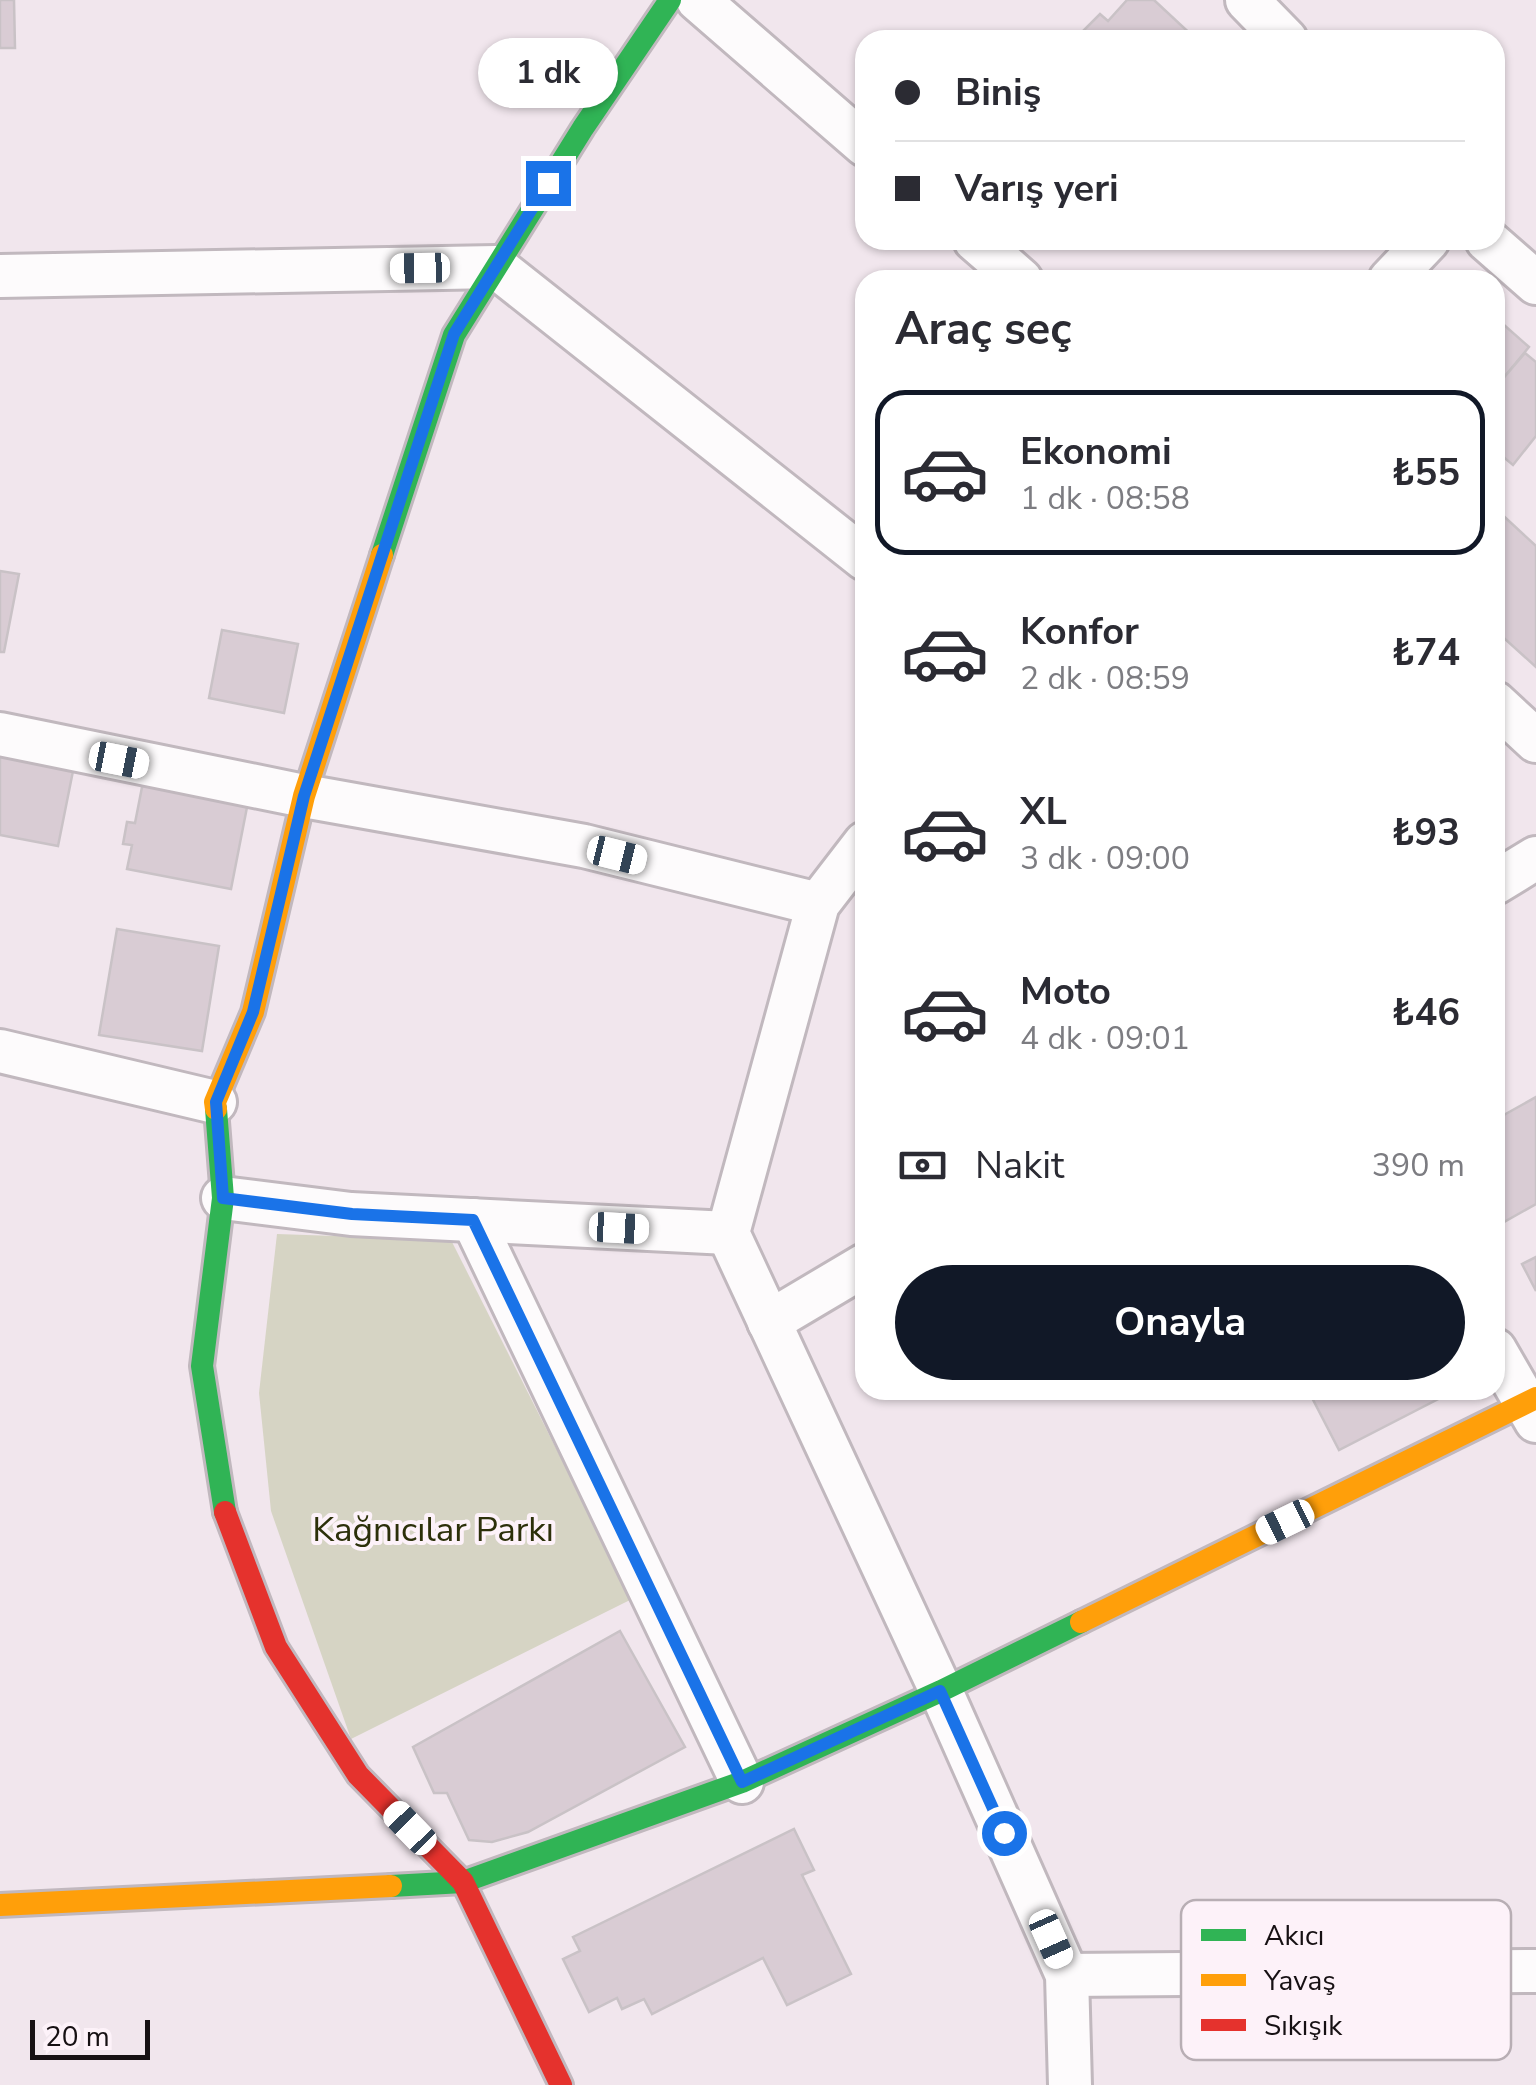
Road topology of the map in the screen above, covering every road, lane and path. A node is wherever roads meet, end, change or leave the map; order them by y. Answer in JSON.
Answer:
{"nodes":[{"id":1,"x":670,"y":0,"type":"edge"},
{"id":2,"x":698,"y":0,"type":"edge"},
{"id":3,"x":1247,"y":0,"type":"edge"},
{"id":4,"x":1276,"y":30,"type":"edge"},
{"id":5,"x":855,"y":136,"type":"edge"},
{"id":6,"x":986,"y":250,"type":"edge"},
{"id":7,"x":1418,"y":250,"type":"edge"},
{"id":8,"x":1499,"y":250,"type":"edge"},
{"id":9,"x":496,"y":267,"type":"junction"},
{"id":10,"x":1009,"y":270,"type":"edge"},
{"id":11,"x":1400,"y":270,"type":"edge"},
{"id":12,"x":0,"y":276,"type":"edge"},
{"id":13,"x":1536,"y":282,"type":"edge"},
{"id":14,"x":855,"y":550,"type":"edge"},
{"id":15,"x":1505,"y":713,"type":"edge"},
{"id":16,"x":0,"y":734,"type":"edge"},
{"id":17,"x":1536,"y":741,"type":"edge"},
{"id":18,"x":304,"y":796,"type":"junction"},
{"id":19,"x":855,"y":857,"type":"edge"},
{"id":20,"x":1536,"y":858,"type":"edge"},
{"id":21,"x":1505,"y":877,"type":"edge"},
{"id":22,"x":818,"y":904,"type":"junction"},
{"id":23,"x":0,"y":1051,"type":"edge"},
{"id":24,"x":216,"y":1102,"type":"junction"},
{"id":25,"x":223,"y":1198,"type":"junction"},
{"id":26,"x":473,"y":1220,"type":"junction"},
{"id":27,"x":728,"y":1234,"type":"junction"},
{"id":28,"x":855,"y":1271,"type":"edge"},
{"id":29,"x":769,"y":1322,"type":"junction"},
{"id":30,"x":1505,"y":1365,"type":"edge"},
{"id":31,"x":1532,"y":1407,"type":"edge"},
{"id":32,"x":940,"y":1691,"type":"junction"},
{"id":33,"x":742,"y":1782,"type":"junction"},
{"id":34,"x":463,"y":1882,"type":"junction"},
{"id":35,"x":0,"y":1905,"type":"edge"},
{"id":36,"x":1511,"y":1970,"type":"edge"},
{"id":37,"x":1536,"y":1970,"type":"edge"},
{"id":38,"x":1181,"y":1973,"type":"edge"},
{"id":39,"x":1067,"y":1974,"type":"junction"},
{"id":40,"x":561,"y":2085,"type":"edge"},
{"id":41,"x":1070,"y":2085,"type":"edge"}],
"edges":[{"from":1,"to":9,"type":"street"},
{"from":2,"to":5,"type":"street"},
{"from":3,"to":4,"type":"street"},
{"from":6,"to":10,"type":"street"},
{"from":7,"to":11,"type":"street"},
{"from":8,"to":13,"type":"street"},
{"from":9,"to":12,"type":"street"},
{"from":9,"to":14,"type":"street"},
{"from":9,"to":18,"type":"street"},
{"from":15,"to":17,"type":"street"},
{"from":16,"to":18,"type":"street"},
{"from":18,"to":22,"type":"street"},
{"from":18,"to":24,"type":"street"},
{"from":19,"to":22,"type":"street"},
{"from":20,"to":21,"type":"street"},
{"from":22,"to":27,"type":"street"},
{"from":23,"to":24,"type":"street"},
{"from":24,"to":25,"type":"street"},
{"from":25,"to":26,"type":"street"},
{"from":25,"to":34,"type":"street"},
{"from":26,"to":27,"type":"street"},
{"from":26,"to":33,"type":"street"},
{"from":27,"to":29,"type":"street"},
{"from":28,"to":29,"type":"street"},
{"from":29,"to":32,"type":"street"},
{"from":30,"to":31,"type":"street"},
{"from":31,"to":32,"type":"street"},
{"from":32,"to":33,"type":"street"},
{"from":32,"to":39,"type":"street"},
{"from":33,"to":34,"type":"street"},
{"from":34,"to":35,"type":"street"},
{"from":34,"to":40,"type":"street"},
{"from":36,"to":37,"type":"street"},
{"from":38,"to":39,"type":"street"},
{"from":39,"to":41,"type":"street"}]}
